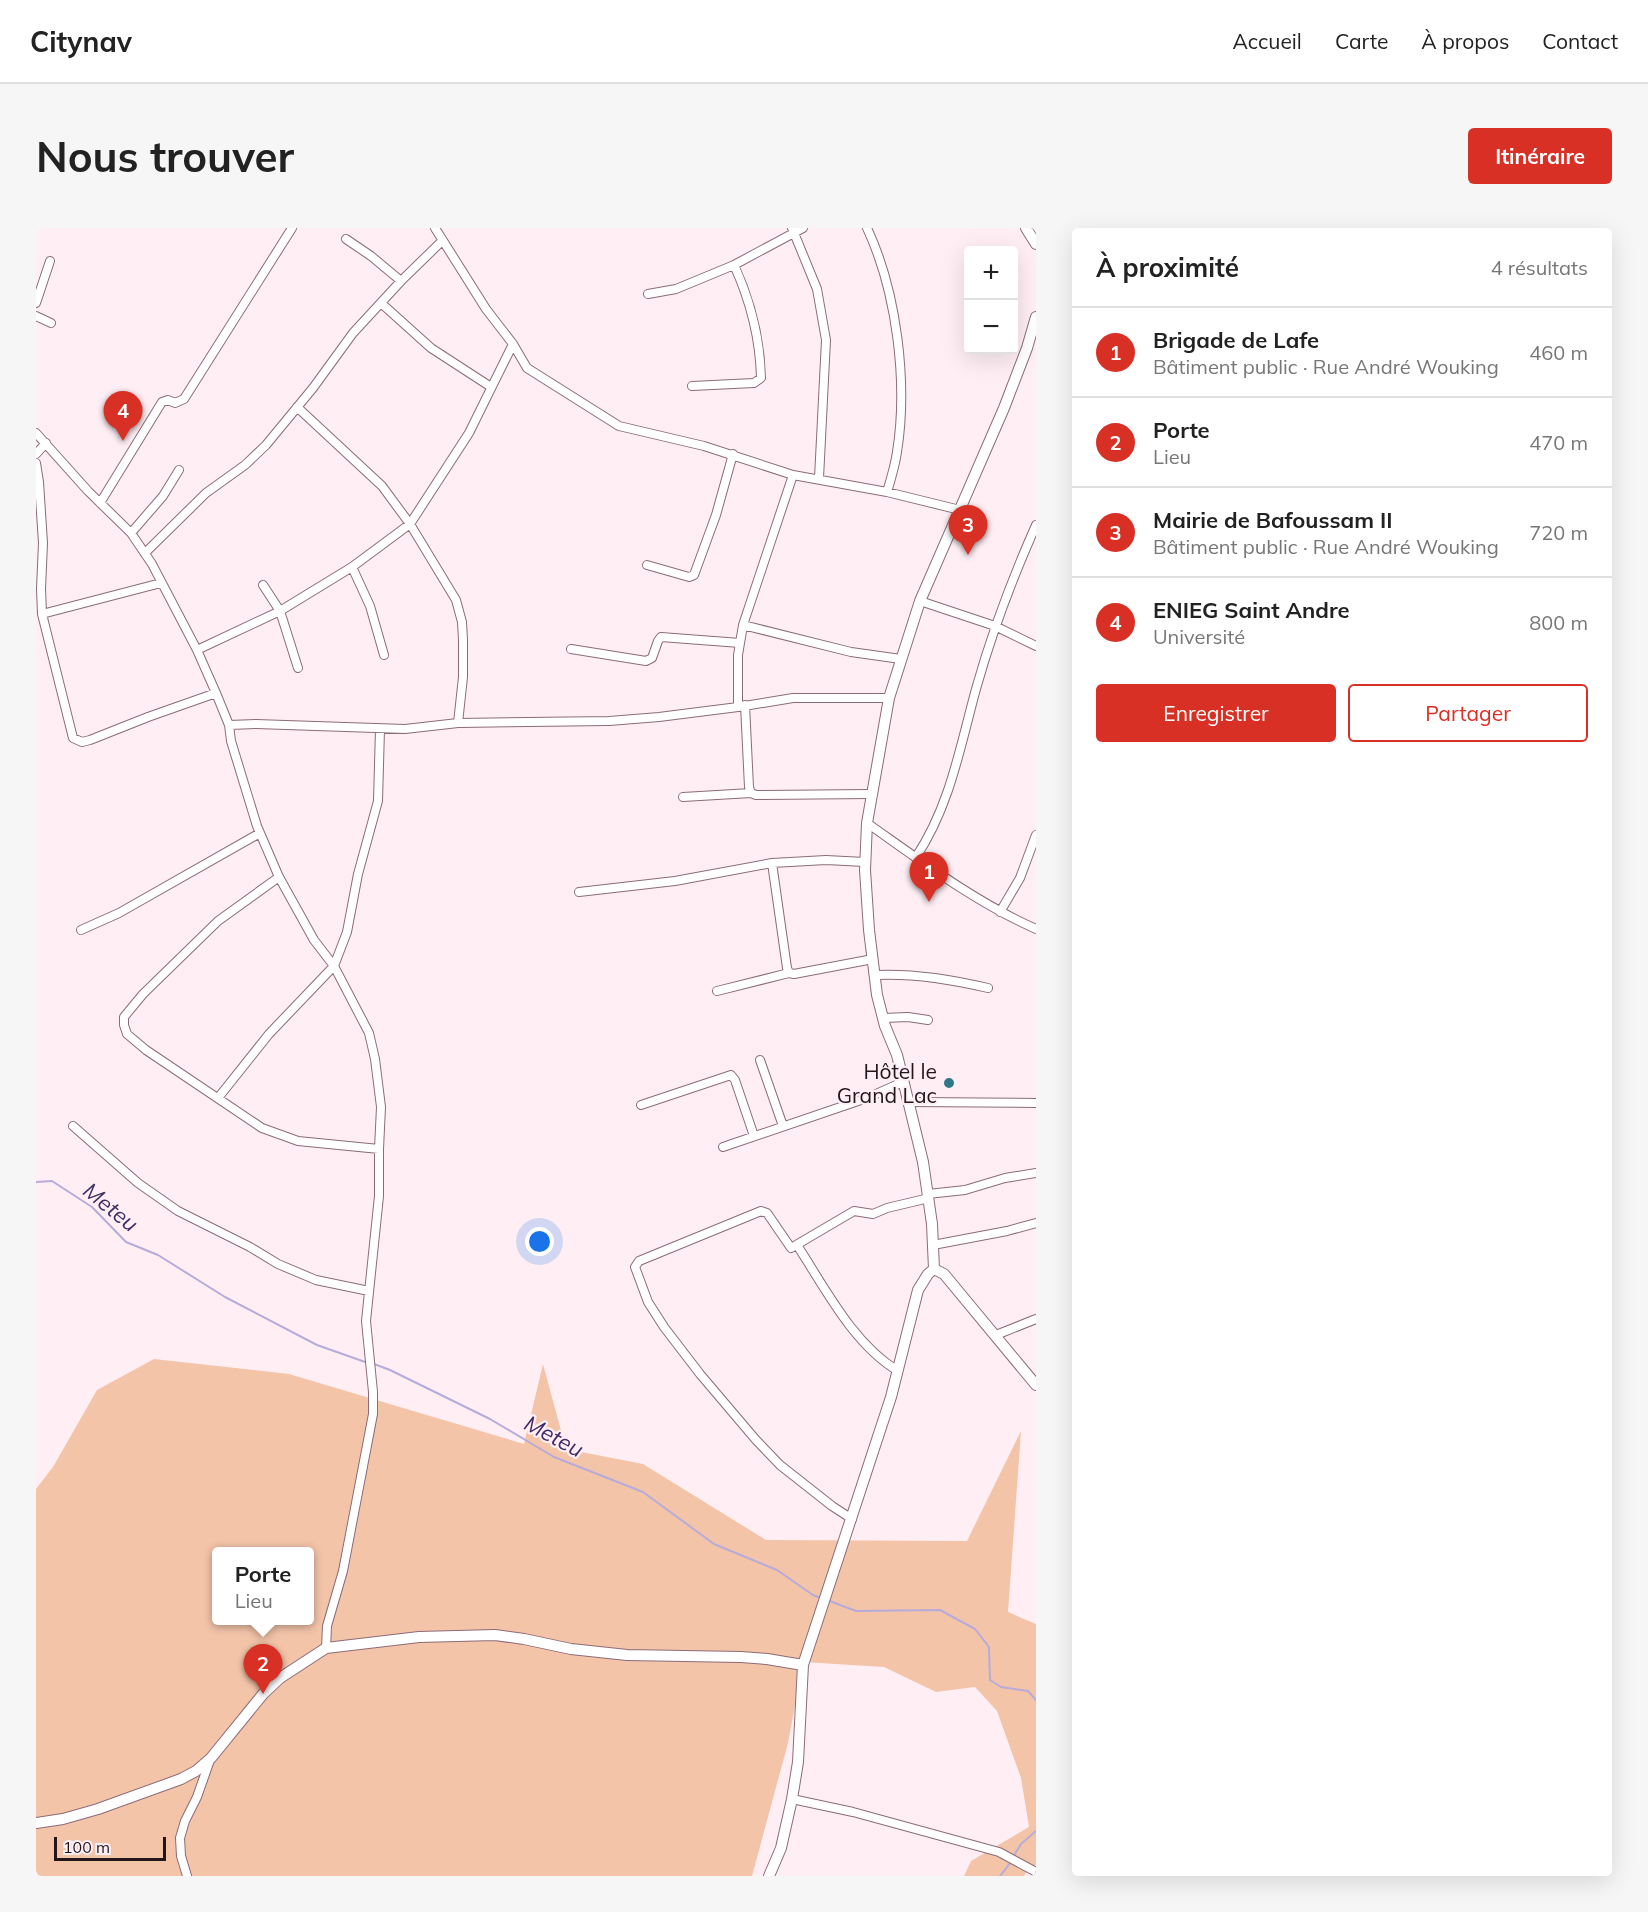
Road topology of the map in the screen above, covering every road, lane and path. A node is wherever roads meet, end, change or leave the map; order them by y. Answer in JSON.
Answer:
{"nodes":[{"id":1,"x":292,"y":228,"type":"edge"},
{"id":2,"x":435,"y":228,"type":"edge"},
{"id":3,"x":803,"y":228,"type":"edge"},
{"id":4,"x":867,"y":228,"type":"edge"},
{"id":5,"x":1026,"y":228,"type":"edge"},
{"id":6,"x":793,"y":231,"type":"edge"},
{"id":7,"x":346,"y":239,"type":"dead end"},
{"id":8,"x":442,"y":241,"type":"junction"},
{"id":9,"x":1036,"y":244,"type":"edge"},
{"id":10,"x":50,"y":261,"type":"dead end"},
{"id":11,"x":734,"y":265,"type":"junction"},
{"id":12,"x":401,"y":282,"type":"junction"},
{"id":13,"x":648,"y":294,"type":"dead end"},
{"id":14,"x":36,"y":303,"type":"edge"},
{"id":15,"x":381,"y":303,"type":"junction"},
{"id":16,"x":36,"y":316,"type":"edge"},
{"id":17,"x":1036,"y":317,"type":"edge"},
{"id":18,"x":51,"y":323,"type":"dead end"},
{"id":19,"x":513,"y":344,"type":"junction"},
{"id":20,"x":692,"y":386,"type":"dead end"},
{"id":21,"x":491,"y":387,"type":"junction"},
{"id":22,"x":297,"y":407,"type":"junction"},
{"id":23,"x":36,"y":433,"type":"edge"},
{"id":24,"x":46,"y":443,"type":"junction"},
{"id":25,"x":36,"y":454,"type":"edge"},
{"id":26,"x":733,"y":454,"type":"junction"},
{"id":27,"x":36,"y":463,"type":"edge"},
{"id":28,"x":179,"y":470,"type":"dead end"},
{"id":29,"x":794,"y":475,"type":"junction"},
{"id":30,"x":819,"y":478,"type":"junction"},
{"id":31,"x":887,"y":492,"type":"junction"},
{"id":32,"x":100,"y":503,"type":"junction"},
{"id":33,"x":960,"y":510,"type":"junction"},
{"id":34,"x":410,"y":524,"type":"junction"},
{"id":35,"x":1036,"y":525,"type":"edge"},
{"id":36,"x":131,"y":533,"type":"junction"},
{"id":37,"x":146,"y":552,"type":"junction"},
{"id":38,"x":647,"y":565,"type":"dead end"},
{"id":39,"x":352,"y":567,"type":"junction"},
{"id":40,"x":162,"y":583,"type":"junction"},
{"id":41,"x":263,"y":585,"type":"dead end"},
{"id":42,"x":920,"y":601,"type":"junction"},
{"id":43,"x":280,"y":611,"type":"junction"},
{"id":44,"x":42,"y":614,"type":"junction"},
{"id":45,"x":743,"y":625,"type":"junction"},
{"id":46,"x":995,"y":626,"type":"junction"},
{"id":47,"x":740,"y":643,"type":"junction"},
{"id":48,"x":1036,"y":646,"type":"edge"},
{"id":49,"x":571,"y":649,"type":"dead end"},
{"id":50,"x":197,"y":650,"type":"junction"},
{"id":51,"x":384,"y":655,"type":"dead end"},
{"id":52,"x":901,"y":659,"type":"junction"},
{"id":53,"x":298,"y":668,"type":"dead end"},
{"id":54,"x":216,"y":693,"type":"junction"},
{"id":55,"x":889,"y":698,"type":"junction"},
{"id":56,"x":742,"y":706,"type":"junction"},
{"id":57,"x":458,"y":723,"type":"junction"},
{"id":58,"x":229,"y":726,"type":"junction"},
{"id":59,"x":380,"y":729,"type":"junction"},
{"id":60,"x":751,"y":793,"type":"junction"},
{"id":61,"x":871,"y":794,"type":"junction"},
{"id":62,"x":683,"y":797,"type":"dead end"},
{"id":63,"x":867,"y":823,"type":"junction"},
{"id":64,"x":260,"y":833,"type":"junction"},
{"id":65,"x":1036,"y":836,"type":"edge"},
{"id":66,"x":916,"y":857,"type":"junction"},
{"id":67,"x":865,"y":862,"type":"junction"},
{"id":68,"x":772,"y":863,"type":"junction"},
{"id":69,"x":279,"y":877,"type":"junction"},
{"id":70,"x":579,"y":892,"type":"dead end"},
{"id":71,"x":1000,"y":912,"type":"junction"},
{"id":72,"x":1036,"y":929,"type":"edge"},
{"id":73,"x":81,"y":930,"type":"dead end"},
{"id":74,"x":873,"y":959,"type":"junction"},
{"id":75,"x":334,"y":966,"type":"junction"},
{"id":76,"x":789,"y":972,"type":"junction"},
{"id":77,"x":875,"y":975,"type":"junction"},
{"id":78,"x":988,"y":988,"type":"dead end"},
{"id":79,"x":717,"y":991,"type":"dead end"},
{"id":80,"x":883,"y":1018,"type":"junction"},
{"id":81,"x":928,"y":1020,"type":"dead end"},
{"id":82,"x":760,"y":1060,"type":"dead end"},
{"id":83,"x":903,"y":1082,"type":"junction"},
{"id":84,"x":218,"y":1098,"type":"junction"},
{"id":85,"x":909,"y":1102,"type":"junction"},
{"id":86,"x":1036,"y":1103,"type":"edge"},
{"id":87,"x":641,"y":1105,"type":"dead end"},
{"id":88,"x":73,"y":1126,"type":"dead end"},
{"id":89,"x":783,"y":1126,"type":"junction"},
{"id":90,"x":754,"y":1136,"type":"junction"},
{"id":91,"x":723,"y":1147,"type":"dead end"},
{"id":92,"x":379,"y":1149,"type":"junction"},
{"id":93,"x":1036,"y":1173,"type":"edge"},
{"id":94,"x":929,"y":1196,"type":"junction"},
{"id":95,"x":1036,"y":1223,"type":"edge"},
{"id":96,"x":797,"y":1245,"type":"junction"},
{"id":97,"x":933,"y":1245,"type":"junction"},
{"id":98,"x":934,"y":1269,"type":"junction"},
{"id":99,"x":369,"y":1291,"type":"junction"},
{"id":100,"x":1036,"y":1319,"type":"edge"},
{"id":101,"x":996,"y":1335,"type":"junction"},
{"id":102,"x":898,"y":1371,"type":"junction"},
{"id":103,"x":1036,"y":1384,"type":"edge"},
{"id":104,"x":852,"y":1519,"type":"junction"},
{"id":105,"x":326,"y":1648,"type":"junction"},
{"id":106,"x":803,"y":1665,"type":"junction"},
{"id":107,"x":211,"y":1758,"type":"junction"},
{"id":108,"x":792,"y":1799,"type":"junction"},
{"id":109,"x":36,"y":1823,"type":"edge"},
{"id":110,"x":1036,"y":1872,"type":"edge"},
{"id":111,"x":187,"y":1876,"type":"edge"},
{"id":112,"x":769,"y":1876,"type":"edge"}],
"edges":[{"from":1,"to":32,"type":"street"},
{"from":2,"to":8,"type":"street"},
{"from":3,"to":6,"type":"street"},
{"from":4,"to":31,"type":"street"},
{"from":5,"to":9,"type":"street"},
{"from":6,"to":11,"type":"street"},
{"from":6,"to":30,"type":"street"},
{"from":7,"to":12,"type":"street"},
{"from":8,"to":12,"type":"street"},
{"from":8,"to":19,"type":"street"},
{"from":10,"to":14,"type":"street"},
{"from":11,"to":13,"type":"street"},
{"from":11,"to":20,"type":"street"},
{"from":12,"to":15,"type":"street"},
{"from":15,"to":21,"type":"street"},
{"from":15,"to":22,"type":"street"},
{"from":16,"to":18,"type":"street"},
{"from":17,"to":33,"type":"street"},
{"from":19,"to":21,"type":"street"},
{"from":19,"to":26,"type":"street"},
{"from":21,"to":34,"type":"street"},
{"from":22,"to":34,"type":"street"},
{"from":22,"to":37,"type":"street"},
{"from":23,"to":24,"type":"street"},
{"from":24,"to":25,"type":"street"},
{"from":24,"to":32,"type":"street"},
{"from":26,"to":29,"type":"street"},
{"from":26,"to":38,"type":"street"},
{"from":27,"to":44,"type":"street"},
{"from":28,"to":36,"type":"street"},
{"from":29,"to":30,"type":"street"},
{"from":29,"to":45,"type":"street"},
{"from":30,"to":31,"type":"street"},
{"from":31,"to":33,"type":"street"},
{"from":32,"to":36,"type":"street"},
{"from":33,"to":42,"type":"street"},
{"from":34,"to":39,"type":"street"},
{"from":34,"to":57,"type":"street"},
{"from":35,"to":46,"type":"street"},
{"from":36,"to":37,"type":"street"},
{"from":37,"to":40,"type":"street"},
{"from":39,"to":43,"type":"street"},
{"from":39,"to":51,"type":"street"},
{"from":40,"to":44,"type":"street"},
{"from":40,"to":50,"type":"street"},
{"from":41,"to":43,"type":"street"},
{"from":42,"to":46,"type":"street"},
{"from":42,"to":52,"type":"street"},
{"from":43,"to":50,"type":"street"},
{"from":43,"to":53,"type":"street"},
{"from":44,"to":54,"type":"street"},
{"from":45,"to":47,"type":"street"},
{"from":45,"to":52,"type":"street"},
{"from":46,"to":48,"type":"street"},
{"from":46,"to":66,"type":"street"},
{"from":47,"to":49,"type":"street"},
{"from":47,"to":56,"type":"street"},
{"from":50,"to":54,"type":"street"},
{"from":52,"to":55,"type":"street"},
{"from":54,"to":58,"type":"street"},
{"from":55,"to":56,"type":"street"},
{"from":55,"to":61,"type":"street"},
{"from":56,"to":57,"type":"street"},
{"from":56,"to":60,"type":"street"},
{"from":57,"to":59,"type":"street"},
{"from":58,"to":59,"type":"street"},
{"from":58,"to":64,"type":"street"},
{"from":59,"to":75,"type":"street"},
{"from":60,"to":61,"type":"street"},
{"from":60,"to":62,"type":"street"},
{"from":61,"to":63,"type":"street"},
{"from":63,"to":66,"type":"street"},
{"from":63,"to":67,"type":"street"},
{"from":64,"to":69,"type":"street"},
{"from":64,"to":73,"type":"street"},
{"from":65,"to":71,"type":"street"},
{"from":66,"to":71,"type":"street"},
{"from":67,"to":68,"type":"street"},
{"from":67,"to":74,"type":"street"},
{"from":68,"to":70,"type":"street"},
{"from":68,"to":76,"type":"street"},
{"from":69,"to":75,"type":"street"},
{"from":69,"to":84,"type":"street"},
{"from":71,"to":72,"type":"street"},
{"from":74,"to":76,"type":"street"},
{"from":74,"to":77,"type":"street"},
{"from":75,"to":84,"type":"street"},
{"from":75,"to":92,"type":"street"},
{"from":76,"to":79,"type":"street"},
{"from":77,"to":78,"type":"street"},
{"from":77,"to":80,"type":"street"},
{"from":80,"to":81,"type":"street"},
{"from":80,"to":83,"type":"street"},
{"from":82,"to":89,"type":"street"},
{"from":83,"to":85,"type":"street"},
{"from":83,"to":89,"type":"street"},
{"from":84,"to":92,"type":"street"},
{"from":85,"to":86,"type":"street"},
{"from":85,"to":94,"type":"street"},
{"from":87,"to":90,"type":"street"},
{"from":88,"to":99,"type":"street"},
{"from":89,"to":90,"type":"street"},
{"from":90,"to":91,"type":"street"},
{"from":92,"to":99,"type":"street"},
{"from":93,"to":94,"type":"street"},
{"from":94,"to":96,"type":"street"},
{"from":94,"to":97,"type":"street"},
{"from":95,"to":97,"type":"street"},
{"from":96,"to":102,"type":"street"},
{"from":96,"to":104,"type":"street"},
{"from":97,"to":98,"type":"street"},
{"from":98,"to":101,"type":"street"},
{"from":98,"to":102,"type":"street"},
{"from":99,"to":105,"type":"street"},
{"from":100,"to":101,"type":"street"},
{"from":101,"to":103,"type":"street"},
{"from":102,"to":104,"type":"street"},
{"from":104,"to":106,"type":"street"},
{"from":105,"to":106,"type":"street"},
{"from":105,"to":107,"type":"street"},
{"from":106,"to":108,"type":"street"},
{"from":107,"to":109,"type":"street"},
{"from":107,"to":111,"type":"street"},
{"from":108,"to":110,"type":"street"},
{"from":108,"to":112,"type":"street"}]}
